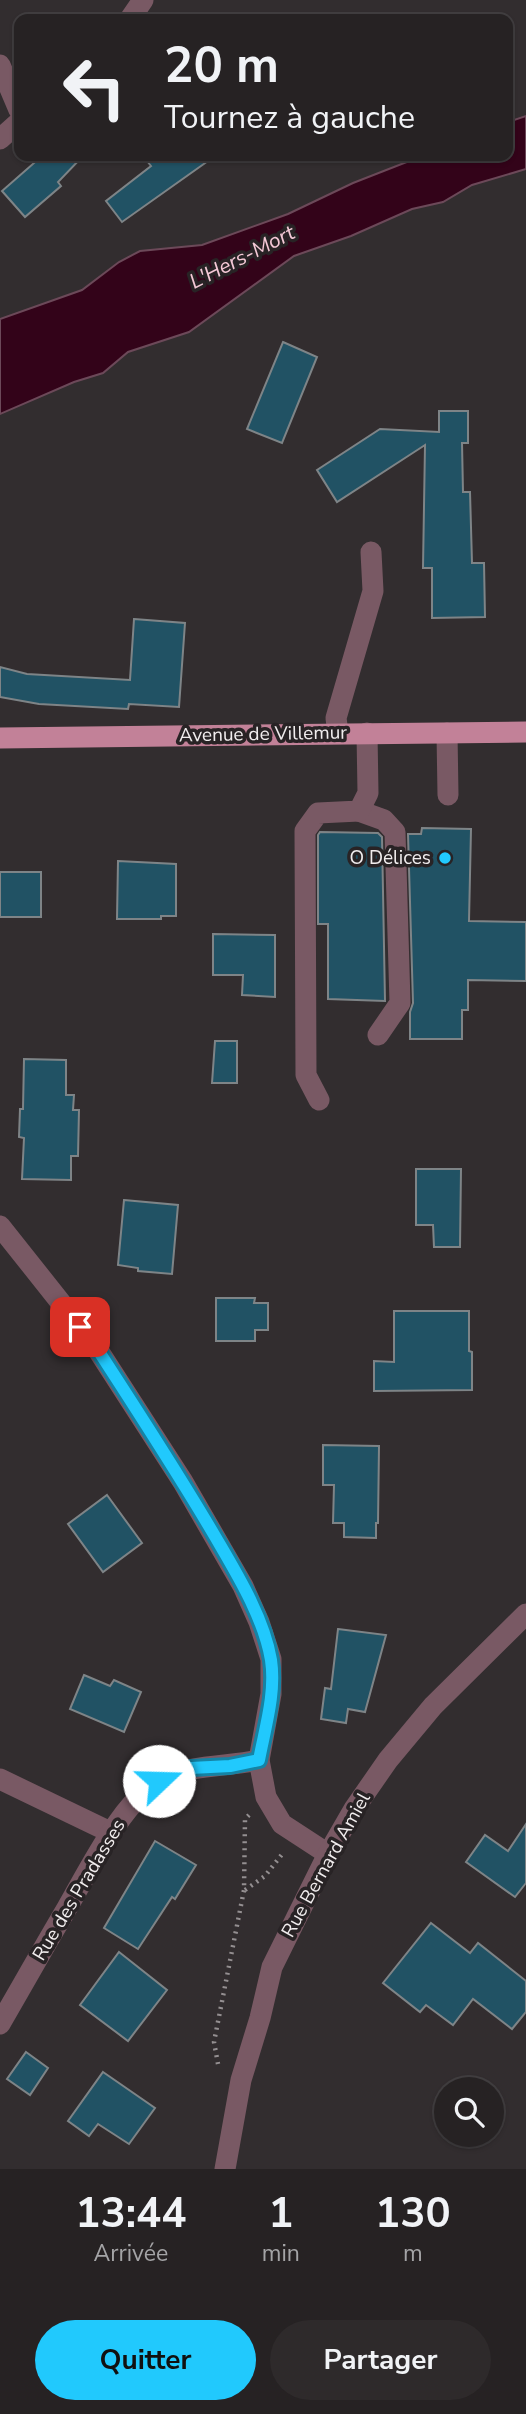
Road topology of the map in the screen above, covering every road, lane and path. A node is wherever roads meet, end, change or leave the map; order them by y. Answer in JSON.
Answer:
{"nodes":[{"id":1,"x":0,"y":65,"type":"edge"},
{"id":2,"x":14,"y":98,"type":"edge"},
{"id":3,"x":14,"y":126,"type":"edge"},
{"id":4,"x":0,"y":139,"type":"edge"},
{"id":5,"x":371,"y":552,"type":"dead end"},
{"id":6,"x":526,"y":732,"type":"edge"},
{"id":7,"x":338,"y":733,"type":"junction"},
{"id":8,"x":368,"y":733,"type":"junction"},
{"id":9,"x":447,"y":733,"type":"junction"},
{"id":10,"x":0,"y":737,"type":"edge"},
{"id":11,"x":448,"y":795,"type":"dead end"},
{"id":12,"x":359,"y":811,"type":"junction"},
{"id":13,"x":378,"y":1035,"type":"dead end"},
{"id":14,"x":319,"y":1100,"type":"dead end"},
{"id":15,"x":0,"y":1226,"type":"edge"},
{"id":16,"x":526,"y":1614,"type":"edge"},
{"id":17,"x":259,"y":1760,"type":"junction"},
{"id":18,"x":0,"y":1779,"type":"edge"},
{"id":19,"x":266,"y":1797,"type":"junction"},
{"id":20,"x":110,"y":1832,"type":"junction"},
{"id":21,"x":286,"y":1849,"type":"dead end"},
{"id":22,"x":328,"y":1854,"type":"junction"},
{"id":23,"x":244,"y":1890,"type":"junction"},
{"id":24,"x":0,"y":2024,"type":"edge"},
{"id":25,"x":219,"y":2076,"type":"dead end"},
{"id":26,"x":225,"y":2169,"type":"edge"}],
"edges":[{"from":1,"to":2,"type":"street"},
{"from":3,"to":4,"type":"street"},
{"from":5,"to":7,"type":"street"},
{"from":6,"to":9,"type":"main road","name":"Avenue de Villemur"},
{"from":7,"to":8,"type":"main road","name":"Avenue de Villemur"},
{"from":7,"to":10,"type":"main road","name":"Avenue de Villemur"},
{"from":8,"to":9,"type":"main road","name":"Avenue de Villemur"},
{"from":8,"to":12,"type":"street"},
{"from":9,"to":11,"type":"street"},
{"from":12,"to":13,"type":"street"},
{"from":12,"to":14,"type":"street"},
{"from":15,"to":17,"type":"street"},
{"from":16,"to":22,"type":"street","name":"Rue Bernard Amiel"},
{"from":17,"to":19,"type":"street"},
{"from":17,"to":20,"type":"street","name":"Rue des Pradasses"},
{"from":18,"to":20,"type":"street"},
{"from":19,"to":22,"type":"street"},
{"from":19,"to":23,"type":"path"},
{"from":20,"to":24,"type":"street","name":"Rue des Pradasses"},
{"from":21,"to":23,"type":"path"},
{"from":22,"to":26,"type":"street","name":"Rue Bernard Amiel"},
{"from":23,"to":25,"type":"path"}]}
